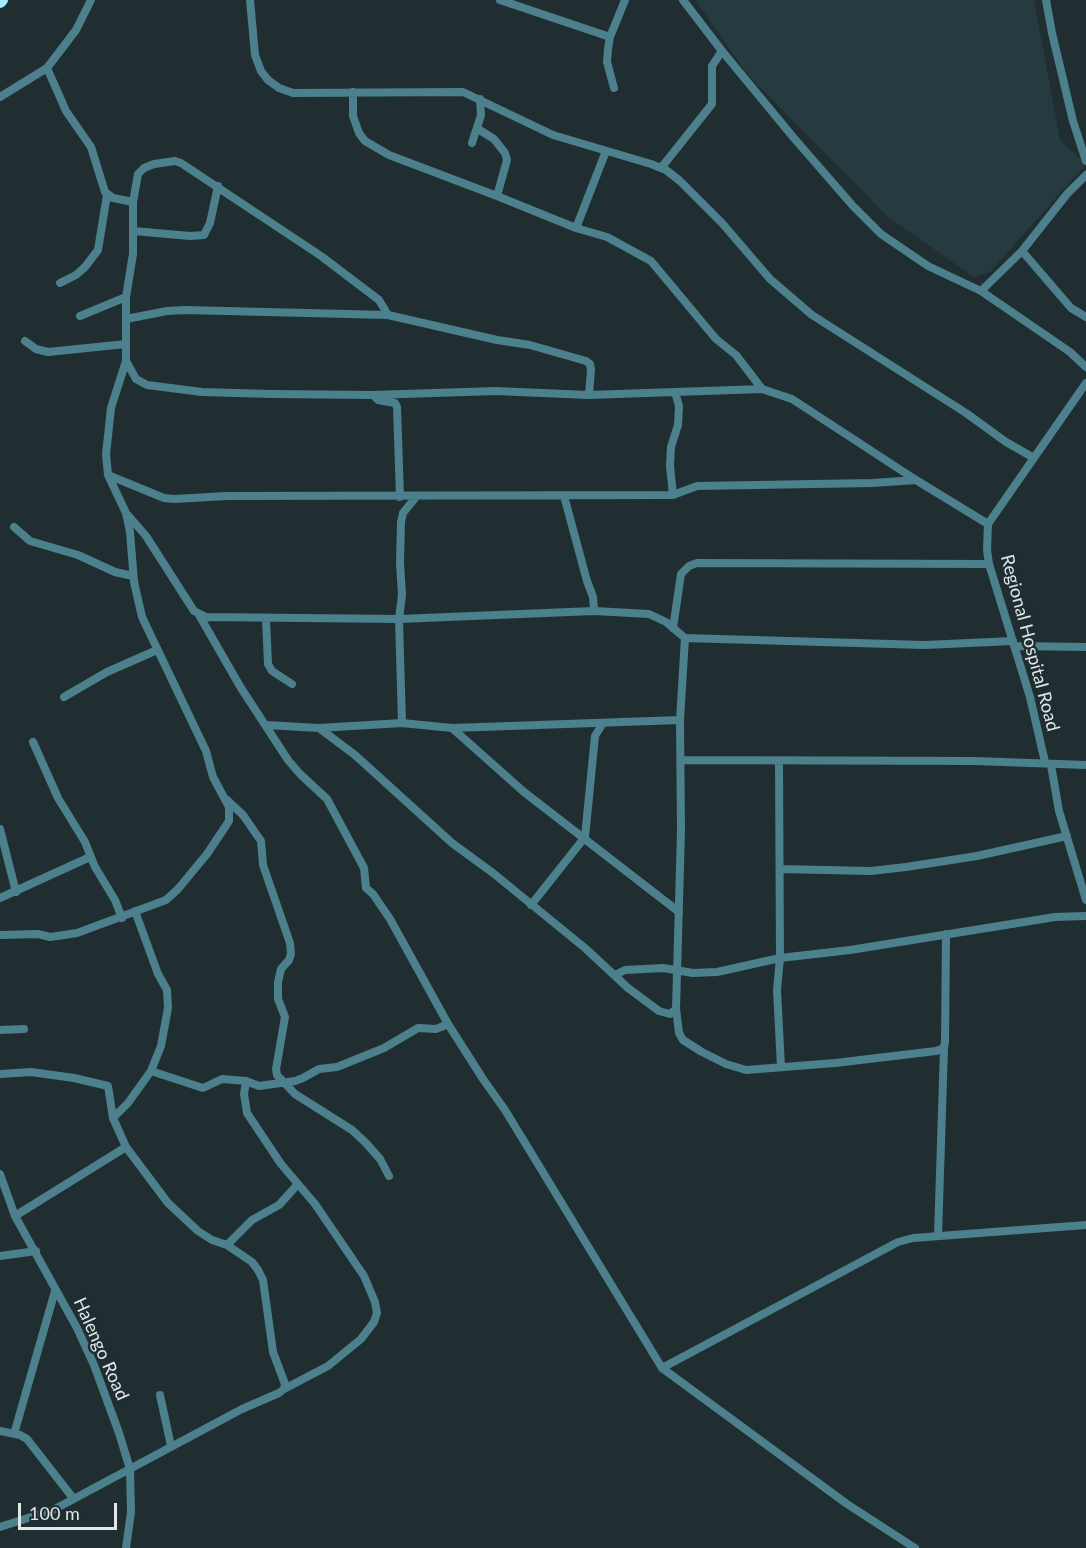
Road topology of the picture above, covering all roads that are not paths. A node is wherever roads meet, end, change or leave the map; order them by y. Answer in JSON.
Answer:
{"nodes":[{"id":1,"x":91,"y":0,"type":"edge"},
{"id":2,"x":250,"y":0,"type":"edge"},
{"id":3,"x":625,"y":0,"type":"edge"},
{"id":4,"x":683,"y":0,"type":"edge"},
{"id":5,"x":1046,"y":0,"type":"edge"},
{"id":6,"x":505,"y":1,"type":"edge"},
{"id":7,"x":610,"y":37,"type":"junction"},
{"id":8,"x":722,"y":51,"type":"junction"},
{"id":9,"x":47,"y":68,"type":"junction"},
{"id":10,"x":614,"y":88,"type":"dead end"},
{"id":11,"x":353,"y":92,"type":"junction"},
{"id":12,"x":0,"y":97,"type":"edge"},
{"id":13,"x":480,"y":99,"type":"junction"},
{"id":14,"x":478,"y":129,"type":"junction"},
{"id":15,"x":472,"y":142,"type":"dead end"},
{"id":16,"x":606,"y":151,"type":"junction"},
{"id":17,"x":1086,"y":161,"type":"edge"},
{"id":18,"x":662,"y":168,"type":"junction"},
{"id":19,"x":1086,"y":176,"type":"edge"},
{"id":20,"x":218,"y":186,"type":"junction"},
{"id":21,"x":107,"y":195,"type":"junction"},
{"id":22,"x":498,"y":196,"type":"junction"},
{"id":23,"x":133,"y":202,"type":"junction"},
{"id":24,"x":576,"y":228,"type":"junction"},
{"id":25,"x":134,"y":231,"type":"junction"},
{"id":26,"x":1022,"y":251,"type":"junction"},
{"id":27,"x":60,"y":283,"type":"dead end"},
{"id":28,"x":981,"y":291,"type":"junction"},
{"id":29,"x":126,"y":297,"type":"junction"},
{"id":30,"x":388,"y":315,"type":"junction"},
{"id":31,"x":80,"y":316,"type":"dead end"},
{"id":32,"x":1086,"y":317,"type":"edge"},
{"id":33,"x":126,"y":319,"type":"junction"},
{"id":34,"x":25,"y":341,"type":"dead end"},
{"id":35,"x":126,"y":344,"type":"junction"},
{"id":36,"x":126,"y":362,"type":"junction"},
{"id":37,"x":1086,"y":367,"type":"edge"},
{"id":38,"x":1086,"y":382,"type":"edge"},
{"id":39,"x":762,"y":389,"type":"junction"},
{"id":40,"x":675,"y":392,"type":"junction"},
{"id":41,"x":373,"y":394,"type":"junction"},
{"id":42,"x":589,"y":395,"type":"junction"},
{"id":43,"x":1034,"y":458,"type":"junction"},
{"id":44,"x":108,"y":475,"type":"junction"},
{"id":45,"x":916,"y":480,"type":"junction"},
{"id":46,"x":673,"y":495,"type":"junction"},
{"id":47,"x":400,"y":496,"type":"junction"},
{"id":48,"x":564,"y":496,"type":"junction"},
{"id":49,"x":416,"y":497,"type":"junction"},
{"id":50,"x":126,"y":513,"type":"junction"},
{"id":51,"x":988,"y":524,"type":"junction"},
{"id":52,"x":14,"y":528,"type":"dead end"},
{"id":53,"x":989,"y":564,"type":"junction"},
{"id":54,"x":133,"y":576,"type":"junction"},
{"id":55,"x":594,"y":611,"type":"junction"},
{"id":56,"x":199,"y":615,"type":"junction"},
{"id":57,"x":266,"y":619,"type":"junction"},
{"id":58,"x":399,"y":619,"type":"junction"},
{"id":59,"x":673,"y":628,"type":"junction"},
{"id":60,"x":685,"y":638,"type":"junction"},
{"id":61,"x":1013,"y":643,"type":"junction"},
{"id":62,"x":1086,"y":646,"type":"edge"},
{"id":63,"x":157,"y":650,"type":"junction"},
{"id":64,"x":292,"y":684,"type":"dead end"},
{"id":65,"x":64,"y":697,"type":"dead end"},
{"id":66,"x":680,"y":720,"type":"junction"},
{"id":67,"x":402,"y":723,"type":"junction"},
{"id":68,"x":603,"y":723,"type":"junction"},
{"id":69,"x":266,"y":726,"type":"junction"},
{"id":70,"x":319,"y":728,"type":"junction"},
{"id":71,"x":452,"y":728,"type":"junction"},
{"id":72,"x":33,"y":742,"type":"dead end"},
{"id":73,"x":681,"y":760,"type":"junction"},
{"id":74,"x":779,"y":761,"type":"junction"},
{"id":75,"x":1048,"y":763,"type":"junction"},
{"id":76,"x":1086,"y":765,"type":"edge"},
{"id":77,"x":226,"y":800,"type":"junction"},
{"id":78,"x":0,"y":829,"type":"edge"},
{"id":79,"x":585,"y":837,"type":"junction"},
{"id":80,"x":1067,"y":837,"type":"junction"},
{"id":81,"x":90,"y":857,"type":"junction"},
{"id":82,"x":780,"y":869,"type":"junction"},
{"id":83,"x":16,"y":892,"type":"junction"},
{"id":84,"x":0,"y":898,"type":"edge"},
{"id":85,"x":1086,"y":900,"type":"edge"},
{"id":86,"x":531,"y":905,"type":"junction"},
{"id":87,"x":135,"y":911,"type":"junction"},
{"id":88,"x":679,"y":912,"type":"junction"},
{"id":89,"x":1086,"y":916,"type":"edge"},
{"id":90,"x":122,"y":918,"type":"junction"},
{"id":91,"x":946,"y":934,"type":"junction"},
{"id":92,"x":0,"y":935,"type":"edge"},
{"id":93,"x":780,"y":958,"type":"junction"},
{"id":94,"x":678,"y":971,"type":"junction"},
{"id":95,"x":615,"y":975,"type":"junction"},
{"id":96,"x":676,"y":1009,"type":"junction"},
{"id":97,"x":448,"y":1023,"type":"junction"},
{"id":98,"x":24,"y":1029,"type":"dead end"},
{"id":99,"x":0,"y":1030,"type":"edge"},
{"id":100,"x":944,"y":1048,"type":"junction"},
{"id":101,"x":781,"y":1067,"type":"junction"},
{"id":102,"x":151,"y":1071,"type":"junction"},
{"id":103,"x":0,"y":1074,"type":"edge"},
{"id":104,"x":246,"y":1081,"type":"junction"},
{"id":105,"x":282,"y":1082,"type":"junction"},
{"id":106,"x":113,"y":1118,"type":"junction"},
{"id":107,"x":126,"y":1147,"type":"junction"},
{"id":108,"x":0,"y":1174,"type":"edge"},
{"id":109,"x":389,"y":1176,"type":"dead end"},
{"id":110,"x":298,"y":1184,"type":"junction"},
{"id":111,"x":15,"y":1216,"type":"junction"},
{"id":112,"x":1086,"y":1225,"type":"edge"},
{"id":113,"x":938,"y":1236,"type":"junction"},
{"id":114,"x":227,"y":1245,"type":"junction"},
{"id":115,"x":36,"y":1251,"type":"junction"},
{"id":116,"x":0,"y":1256,"type":"edge"},
{"id":117,"x":56,"y":1290,"type":"junction"},
{"id":118,"x":662,"y":1368,"type":"junction"},
{"id":119,"x":284,"y":1389,"type":"junction"},
{"id":120,"x":160,"y":1395,"type":"dead end"},
{"id":121,"x":0,"y":1431,"type":"edge"},
{"id":122,"x":14,"y":1434,"type":"junction"},
{"id":123,"x":171,"y":1446,"type":"junction"},
{"id":124,"x":130,"y":1469,"type":"junction"},
{"id":125,"x":73,"y":1498,"type":"junction"},
{"id":126,"x":0,"y":1527,"type":"edge"},
{"id":127,"x":126,"y":1548,"type":"edge"},
{"id":128,"x":915,"y":1548,"type":"edge"}],
"edges":[{"from":1,"to":9,"type":"street"},
{"from":2,"to":11,"type":"street"},
{"from":3,"to":7,"type":"street"},
{"from":4,"to":8,"type":"street"},
{"from":5,"to":17,"type":"street"},
{"from":6,"to":7,"type":"street"},
{"from":7,"to":10,"type":"street"},
{"from":8,"to":18,"type":"street"},
{"from":8,"to":28,"type":"street"},
{"from":9,"to":12,"type":"street"},
{"from":9,"to":21,"type":"street"},
{"from":11,"to":13,"type":"street"},
{"from":11,"to":22,"type":"street"},
{"from":13,"to":14,"type":"street"},
{"from":13,"to":16,"type":"street"},
{"from":14,"to":15,"type":"street"},
{"from":14,"to":22,"type":"street"},
{"from":16,"to":18,"type":"street"},
{"from":16,"to":24,"type":"street"},
{"from":18,"to":43,"type":"street"},
{"from":19,"to":26,"type":"street"},
{"from":20,"to":23,"type":"street"},
{"from":20,"to":25,"type":"street"},
{"from":20,"to":30,"type":"street"},
{"from":21,"to":23,"type":"street"},
{"from":21,"to":27,"type":"street"},
{"from":22,"to":24,"type":"street"},
{"from":23,"to":25,"type":"street"},
{"from":24,"to":39,"type":"street"},
{"from":25,"to":29,"type":"street"},
{"from":26,"to":28,"type":"street"},
{"from":26,"to":32,"type":"street"},
{"from":28,"to":37,"type":"street"},
{"from":29,"to":31,"type":"street"},
{"from":29,"to":33,"type":"street"},
{"from":30,"to":33,"type":"street"},
{"from":30,"to":42,"type":"street"},
{"from":33,"to":35,"type":"street"},
{"from":34,"to":35,"type":"street"},
{"from":35,"to":36,"type":"street"},
{"from":36,"to":41,"type":"street"},
{"from":36,"to":44,"type":"street"},
{"from":38,"to":43,"type":"street"},
{"from":39,"to":40,"type":"street"},
{"from":39,"to":45,"type":"street"},
{"from":40,"to":42,"type":"street"},
{"from":40,"to":46,"type":"street"},
{"from":41,"to":42,"type":"street"},
{"from":41,"to":47,"type":"street"},
{"from":43,"to":51,"type":"street"},
{"from":44,"to":47,"type":"street"},
{"from":44,"to":50,"type":"street"},
{"from":45,"to":46,"type":"street"},
{"from":45,"to":51,"type":"street"},
{"from":46,"to":48,"type":"street"},
{"from":47,"to":49,"type":"street"},
{"from":48,"to":49,"type":"street"},
{"from":48,"to":55,"type":"street"},
{"from":49,"to":58,"type":"street"},
{"from":50,"to":54,"type":"street"},
{"from":50,"to":56,"type":"street"},
{"from":51,"to":53,"type":"street","name":"Regional Hospital Road"},
{"from":52,"to":54,"type":"street"},
{"from":53,"to":59,"type":"street"},
{"from":53,"to":61,"type":"street","name":"Regional Hospital Road"},
{"from":54,"to":63,"type":"street"},
{"from":55,"to":58,"type":"street"},
{"from":55,"to":59,"type":"street"},
{"from":56,"to":57,"type":"street"},
{"from":56,"to":69,"type":"street"},
{"from":57,"to":58,"type":"street"},
{"from":57,"to":64,"type":"street"},
{"from":58,"to":67,"type":"street"},
{"from":59,"to":60,"type":"street"},
{"from":60,"to":61,"type":"street"},
{"from":60,"to":66,"type":"street"},
{"from":61,"to":62,"type":"street"},
{"from":61,"to":75,"type":"street","name":"Regional Hospital Road"},
{"from":63,"to":65,"type":"street"},
{"from":63,"to":77,"type":"street"},
{"from":66,"to":68,"type":"street"},
{"from":66,"to":73,"type":"street"},
{"from":67,"to":70,"type":"street"},
{"from":67,"to":71,"type":"street"},
{"from":68,"to":71,"type":"street"},
{"from":68,"to":79,"type":"street"},
{"from":69,"to":70,"type":"street"},
{"from":69,"to":97,"type":"street"},
{"from":70,"to":86,"type":"street"},
{"from":71,"to":79,"type":"street"},
{"from":72,"to":81,"type":"street"},
{"from":73,"to":74,"type":"street"},
{"from":73,"to":88,"type":"street"},
{"from":74,"to":75,"type":"street"},
{"from":74,"to":82,"type":"street"},
{"from":75,"to":76,"type":"street"},
{"from":75,"to":80,"type":"street","name":"Regional Hospital Road"},
{"from":77,"to":87,"type":"street"},
{"from":77,"to":105,"type":"street"},
{"from":78,"to":83,"type":"street"},
{"from":79,"to":86,"type":"street"},
{"from":79,"to":88,"type":"street"},
{"from":80,"to":82,"type":"street"},
{"from":80,"to":85,"type":"street","name":"Regional Hospital Road"},
{"from":81,"to":83,"type":"street"},
{"from":81,"to":90,"type":"street"},
{"from":82,"to":93,"type":"street"},
{"from":83,"to":84,"type":"street"},
{"from":86,"to":95,"type":"street"},
{"from":87,"to":90,"type":"street"},
{"from":87,"to":102,"type":"street"},
{"from":88,"to":94,"type":"street"},
{"from":89,"to":91,"type":"street"},
{"from":90,"to":92,"type":"street"},
{"from":91,"to":93,"type":"street"},
{"from":91,"to":100,"type":"street"},
{"from":93,"to":94,"type":"street"},
{"from":93,"to":101,"type":"street"},
{"from":94,"to":95,"type":"street"},
{"from":94,"to":96,"type":"street"},
{"from":95,"to":96,"type":"street"},
{"from":96,"to":101,"type":"street"},
{"from":97,"to":105,"type":"street"},
{"from":97,"to":118,"type":"street"},
{"from":98,"to":99,"type":"street"},
{"from":100,"to":101,"type":"street"},
{"from":100,"to":113,"type":"street"},
{"from":102,"to":104,"type":"street"},
{"from":102,"to":106,"type":"street"},
{"from":103,"to":106,"type":"street"},
{"from":104,"to":105,"type":"street"},
{"from":104,"to":110,"type":"street"},
{"from":105,"to":109,"type":"street"},
{"from":106,"to":107,"type":"street"},
{"from":107,"to":111,"type":"street"},
{"from":107,"to":114,"type":"street"},
{"from":108,"to":111,"type":"street","name":"Halengo Road"},
{"from":110,"to":114,"type":"street"},
{"from":110,"to":119,"type":"street"},
{"from":111,"to":115,"type":"street","name":"Halengo Road"},
{"from":112,"to":113,"type":"street"},
{"from":113,"to":118,"type":"street"},
{"from":114,"to":119,"type":"street"},
{"from":115,"to":116,"type":"street"},
{"from":115,"to":117,"type":"street","name":"Halengo Road"},
{"from":117,"to":122,"type":"street"},
{"from":117,"to":124,"type":"street","name":"Halengo Road"},
{"from":118,"to":128,"type":"street"},
{"from":119,"to":123,"type":"street"},
{"from":120,"to":123,"type":"street"},
{"from":121,"to":122,"type":"street"},
{"from":122,"to":125,"type":"street"},
{"from":123,"to":124,"type":"street"},
{"from":124,"to":125,"type":"street"},
{"from":124,"to":127,"type":"street","name":"Halengo Road"},
{"from":125,"to":126,"type":"street"}]}
